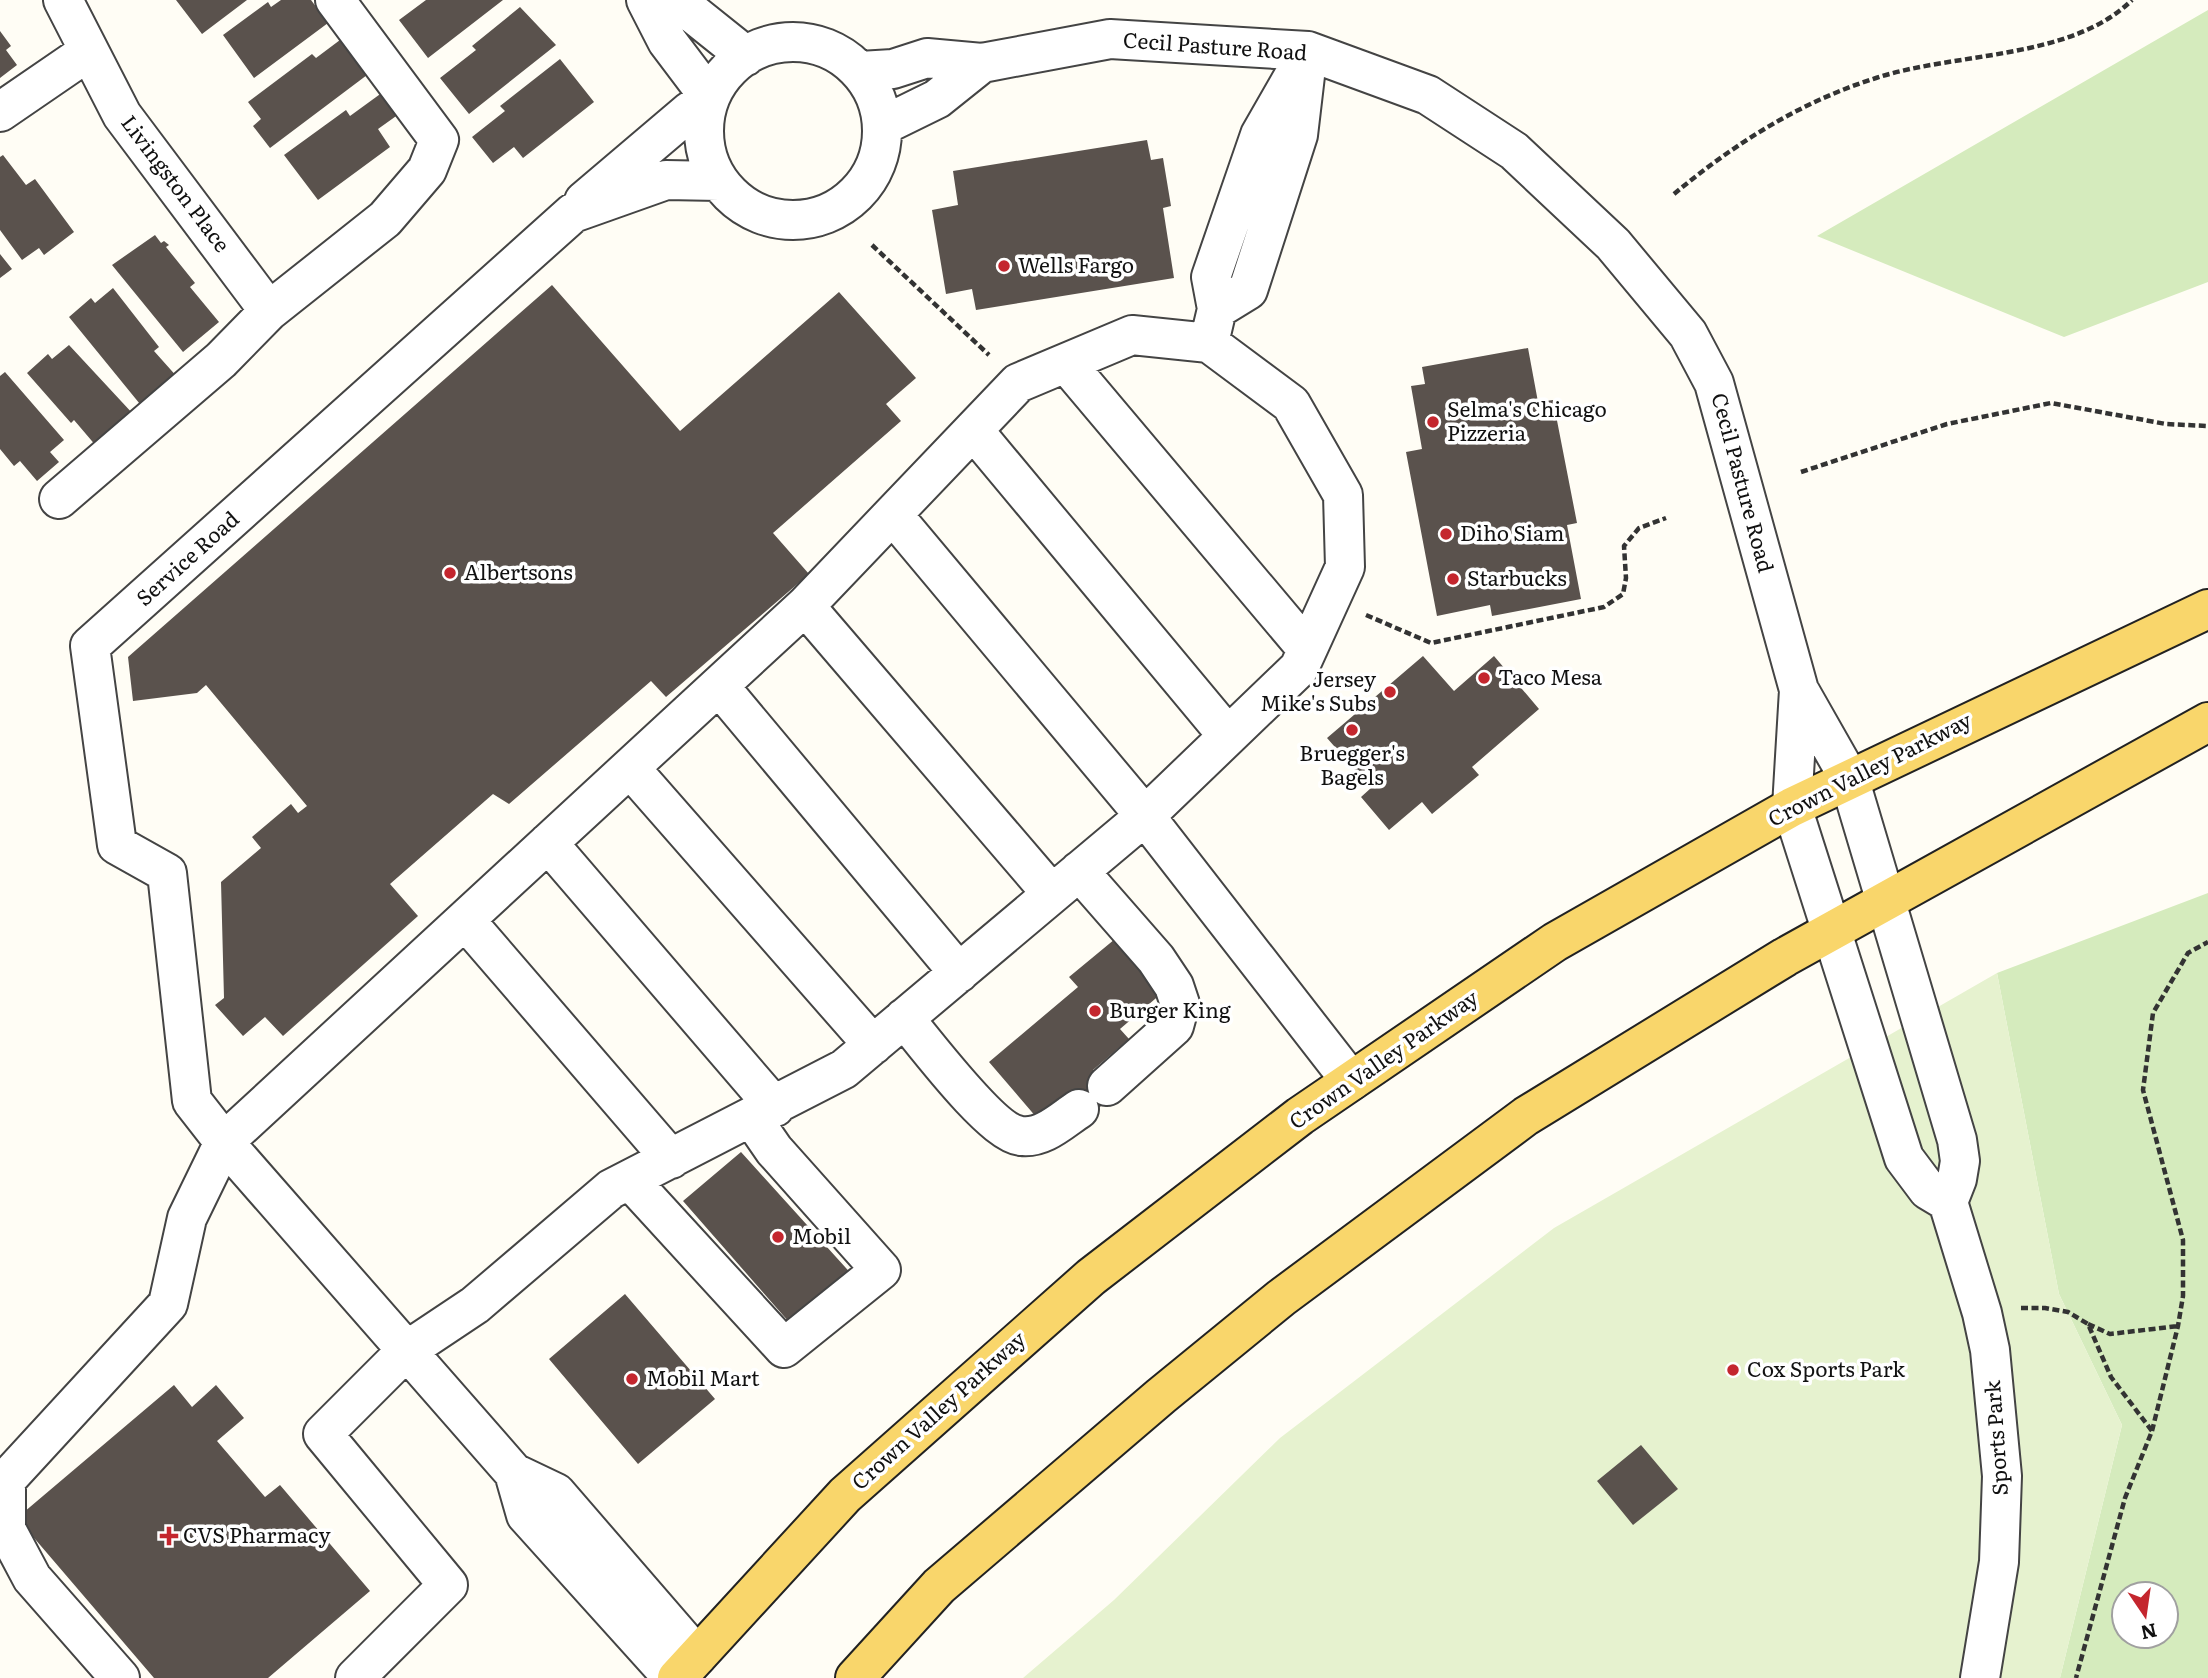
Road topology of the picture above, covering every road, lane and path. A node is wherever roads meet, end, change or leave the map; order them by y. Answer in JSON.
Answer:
{"nodes":[{"id":1,"x":63,"y":0,"type":"edge"},
{"id":2,"x":335,"y":0,"type":"edge"},
{"id":3,"x":646,"y":0,"type":"edge"},
{"id":4,"x":676,"y":0,"type":"edge"},
{"id":5,"x":2132,"y":0,"type":"edge"},
{"id":6,"x":89,"y":51,"type":"junction"},
{"id":7,"x":1308,"y":51,"type":"junction"},
{"id":8,"x":746,"y":56,"type":"junction"},
{"id":9,"x":982,"y":62,"type":"junction"},
{"id":10,"x":860,"y":71,"type":"junction"},
{"id":11,"x":709,"y":102,"type":"junction"},
{"id":12,"x":0,"y":112,"type":"edge"},
{"id":13,"x":882,"y":126,"type":"junction"},
{"id":14,"x":719,"y":181,"type":"junction"},
{"id":15,"x":1674,"y":194,"type":"dead end"},
{"id":16,"x":573,"y":213,"type":"junction"},
{"id":17,"x":872,"y":245,"type":"dead end"},
{"id":18,"x":270,"y":311,"type":"junction"},
{"id":19,"x":1213,"y":326,"type":"junction"},
{"id":20,"x":1066,"y":363,"type":"junction"},
{"id":21,"x":1018,"y":383,"type":"junction"},
{"id":22,"x":2208,"y":426,"type":"edge"},
{"id":23,"x":974,"y":431,"type":"junction"},
{"id":24,"x":1801,"y":472,"type":"dead end"},
{"id":25,"x":59,"y":499,"type":"dead end"},
{"id":26,"x":893,"y":515,"type":"junction"},
{"id":27,"x":1667,"y":518,"type":"dead end"},
{"id":28,"x":1330,"y":600,"type":"junction"},
{"id":29,"x":805,"y":606,"type":"junction"},
{"id":30,"x":2208,"y":608,"type":"edge"},
{"id":31,"x":1307,"y":649,"type":"junction"},
{"id":32,"x":719,"y":686,"type":"junction"},
{"id":33,"x":1799,"y":690,"type":"junction"},
{"id":34,"x":2208,"y":722,"type":"edge"},
{"id":35,"x":1228,"y":736,"type":"junction"},
{"id":36,"x":630,"y":768,"type":"junction"},
{"id":37,"x":1849,"y":778,"type":"junction"},
{"id":38,"x":1792,"y":807,"type":"junction"},
{"id":39,"x":1145,"y":816,"type":"junction"},
{"id":40,"x":548,"y":843,"type":"junction"},
{"id":41,"x":1066,"y":883,"type":"junction"},
{"id":42,"x":1884,"y":901,"type":"junction"},
{"id":43,"x":464,"y":920,"type":"junction"},
{"id":44,"x":1831,"y":932,"type":"junction"},
{"id":45,"x":2208,"y":942,"type":"edge"},
{"id":46,"x":959,"y":973,"type":"junction"},
{"id":47,"x":904,"y":1018,"type":"junction"},
{"id":48,"x":873,"y":1045,"type":"junction"},
{"id":49,"x":1351,"y":1081,"type":"junction"},
{"id":50,"x":763,"y":1112,"type":"junction"},
{"id":51,"x":223,"y":1142,"type":"junction"},
{"id":52,"x":671,"y":1159,"type":"junction"},
{"id":53,"x":630,"y":1180,"type":"junction"},
{"id":54,"x":1948,"y":1202,"type":"junction"},
{"id":55,"x":1982,"y":1313,"type":"junction"},
{"id":56,"x":2088,"y":1324,"type":"junction"},
{"id":57,"x":2178,"y":1326,"type":"junction"},
{"id":58,"x":406,"y":1351,"type":"junction"},
{"id":59,"x":2152,"y":1432,"type":"junction"},
{"id":60,"x":686,"y":1672,"type":"edge"},
{"id":61,"x":120,"y":1678,"type":"edge"},
{"id":62,"x":355,"y":1678,"type":"edge"},
{"id":63,"x":855,"y":1678,"type":"edge"},
{"id":64,"x":1980,"y":1678,"type":"edge"},
{"id":65,"x":2076,"y":1678,"type":"edge"}],
"edges":[{"from":1,"to":6,"type":"street","name":"Livingston Place"},
{"from":2,"to":18,"type":"street"},
{"from":3,"to":11,"type":"street"},
{"from":4,"to":8,"type":"street"},
{"from":5,"to":15,"type":"path"},
{"from":6,"to":12,"type":"street"},
{"from":6,"to":18,"type":"street","name":"Livingston Place"},
{"from":7,"to":9,"type":"street","name":"Cecil Pasture Road"},
{"from":7,"to":19,"type":"street"},
{"from":7,"to":33,"type":"street","name":"Cecil Pasture Road"},
{"from":8,"to":10,"type":"street"},
{"from":8,"to":11,"type":"street"},
{"from":9,"to":10,"type":"street","name":"Cecil Pasture Road"},
{"from":9,"to":13,"type":"street","name":"Cecil Pasture Road"},
{"from":10,"to":13,"type":"street"},
{"from":11,"to":14,"type":"street"},
{"from":11,"to":16,"type":"street"},
{"from":13,"to":14,"type":"street"},
{"from":14,"to":16,"type":"street","name":"Service Road"},
{"from":16,"to":51,"type":"street","name":"Service Road"},
{"from":17,"to":21,"type":"path"},
{"from":18,"to":25,"type":"street"},
{"from":19,"to":20,"type":"street"},
{"from":19,"to":28,"type":"street"},
{"from":20,"to":21,"type":"street"},
{"from":20,"to":31,"type":"street"},
{"from":21,"to":23,"type":"street"},
{"from":22,"to":24,"type":"path"},
{"from":23,"to":26,"type":"street"},
{"from":23,"to":35,"type":"street"},
{"from":26,"to":29,"type":"street"},
{"from":26,"to":39,"type":"street"},
{"from":27,"to":28,"type":"path"},
{"from":28,"to":31,"type":"street"},
{"from":29,"to":32,"type":"street"},
{"from":29,"to":41,"type":"street"},
{"from":30,"to":37,"type":"main road","name":"Crown Valley Parkway"},
{"from":31,"to":35,"type":"street"},
{"from":32,"to":36,"type":"street"},
{"from":32,"to":46,"type":"street"},
{"from":33,"to":37,"type":"street","name":"Cecil Pasture Road"},
{"from":33,"to":38,"type":"street","name":"Cecil Pasture Road"},
{"from":34,"to":42,"type":"main road"},
{"from":35,"to":39,"type":"street"},
{"from":36,"to":40,"type":"street"},
{"from":36,"to":48,"type":"street"},
{"from":37,"to":38,"type":"main road","name":"Crown Valley Parkway"},
{"from":37,"to":42,"type":"street","name":"Cecil Pasture Road"},
{"from":38,"to":44,"type":"street","name":"Cecil Pasture Road"},
{"from":38,"to":49,"type":"main road","name":"Crown Valley Parkway"},
{"from":39,"to":41,"type":"street"},
{"from":39,"to":49,"type":"street"},
{"from":40,"to":43,"type":"street"},
{"from":40,"to":50,"type":"street"},
{"from":41,"to":46,"type":"street"},
{"from":41,"to":47,"type":"street"},
{"from":42,"to":44,"type":"main road"},
{"from":42,"to":54,"type":"street"},
{"from":43,"to":51,"type":"street"},
{"from":43,"to":52,"type":"street"},
{"from":44,"to":54,"type":"street"},
{"from":44,"to":63,"type":"main road"},
{"from":45,"to":57,"type":"path"},
{"from":46,"to":47,"type":"street"},
{"from":47,"to":48,"type":"street"},
{"from":48,"to":50,"type":"street"},
{"from":49,"to":60,"type":"main road","name":"Crown Valley Parkway"},
{"from":50,"to":52,"type":"street"},
{"from":50,"to":53,"type":"street"},
{"from":51,"to":58,"type":"street"},
{"from":51,"to":61,"type":"street"},
{"from":52,"to":53,"type":"street"},
{"from":53,"to":58,"type":"street"},
{"from":54,"to":55,"type":"street","name":"Sports Park"},
{"from":55,"to":56,"type":"path"},
{"from":55,"to":64,"type":"street","name":"Sports Park"},
{"from":56,"to":57,"type":"path"},
{"from":56,"to":59,"type":"path"},
{"from":57,"to":59,"type":"path"},
{"from":58,"to":60,"type":"street"},
{"from":58,"to":62,"type":"street"},
{"from":59,"to":65,"type":"path"}]}
